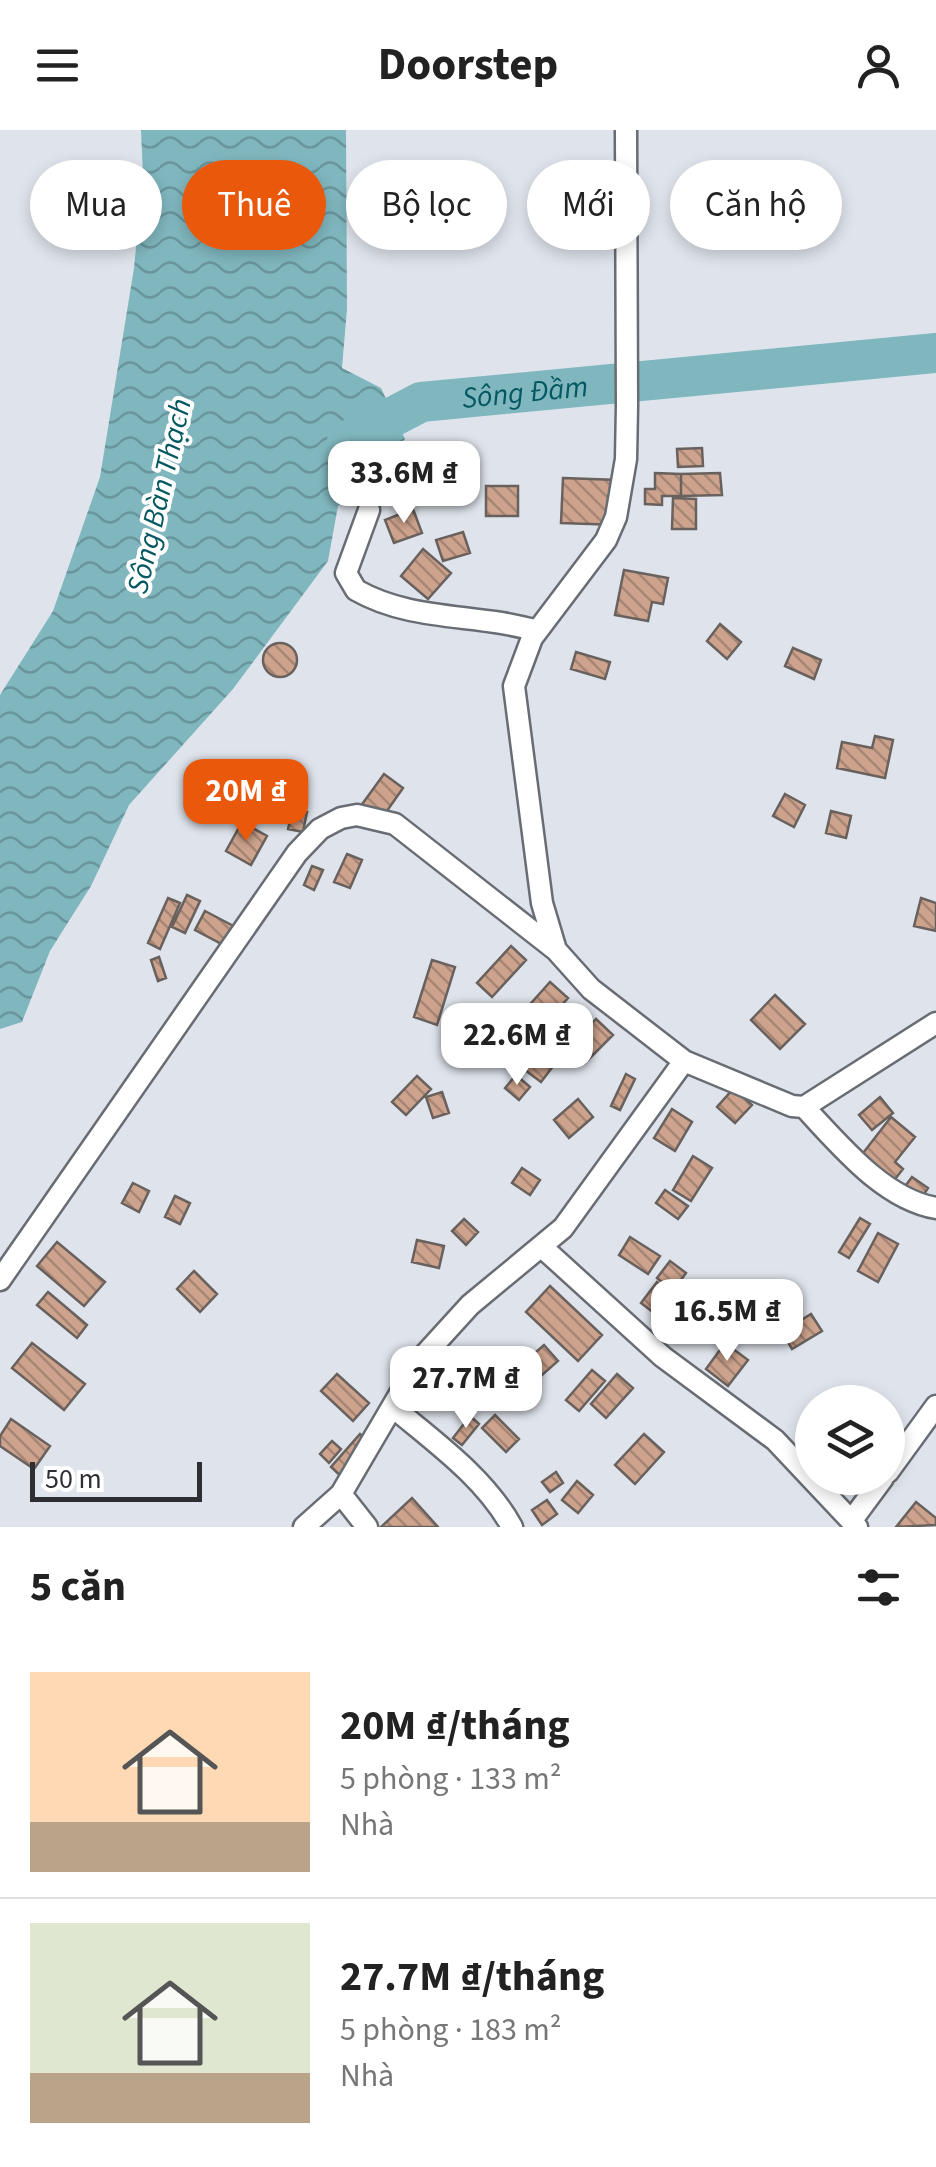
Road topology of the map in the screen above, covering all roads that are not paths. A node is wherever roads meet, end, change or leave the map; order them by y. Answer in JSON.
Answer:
{"nodes":[{"id":1,"x":626,"y":130,"type":"edge"},
{"id":2,"x":369,"y":510,"type":"dead end"},
{"id":3,"x":537,"y":631,"type":"junction"},
{"id":4,"x":556,"y":950,"type":"junction"},
{"id":5,"x":936,"y":1023,"type":"edge"},
{"id":6,"x":684,"y":1061,"type":"junction"},
{"id":7,"x":804,"y":1107,"type":"junction"},
{"id":8,"x":936,"y":1208,"type":"edge"},
{"id":9,"x":543,"y":1248,"type":"junction"},
{"id":10,"x":0,"y":1280,"type":"edge"},
{"id":11,"x":936,"y":1406,"type":"edge"},
{"id":12,"x":394,"y":1408,"type":"junction"},
{"id":13,"x":905,"y":1448,"type":"edge"},
{"id":14,"x":341,"y":1494,"type":"junction"},
{"id":15,"x":873,"y":1495,"type":"edge"},
{"id":16,"x":855,"y":1524,"type":"edge"},
{"id":17,"x":304,"y":1527,"type":"edge"},
{"id":18,"x":367,"y":1527,"type":"edge"},
{"id":19,"x":512,"y":1527,"type":"edge"}],
"edges":[{"from":1,"to":3,"type":"street"},
{"from":2,"to":3,"type":"street"},
{"from":3,"to":4,"type":"street"},
{"from":4,"to":6,"type":"street"},
{"from":4,"to":10,"type":"street"},
{"from":5,"to":7,"type":"street"},
{"from":6,"to":7,"type":"street"},
{"from":6,"to":9,"type":"street"},
{"from":7,"to":8,"type":"street"},
{"from":9,"to":12,"type":"street"},
{"from":9,"to":16,"type":"street"},
{"from":11,"to":13,"type":"street"},
{"from":12,"to":14,"type":"street"},
{"from":12,"to":19,"type":"street"},
{"from":14,"to":17,"type":"street"},
{"from":14,"to":18,"type":"street"},
{"from":15,"to":16,"type":"street"}]}
